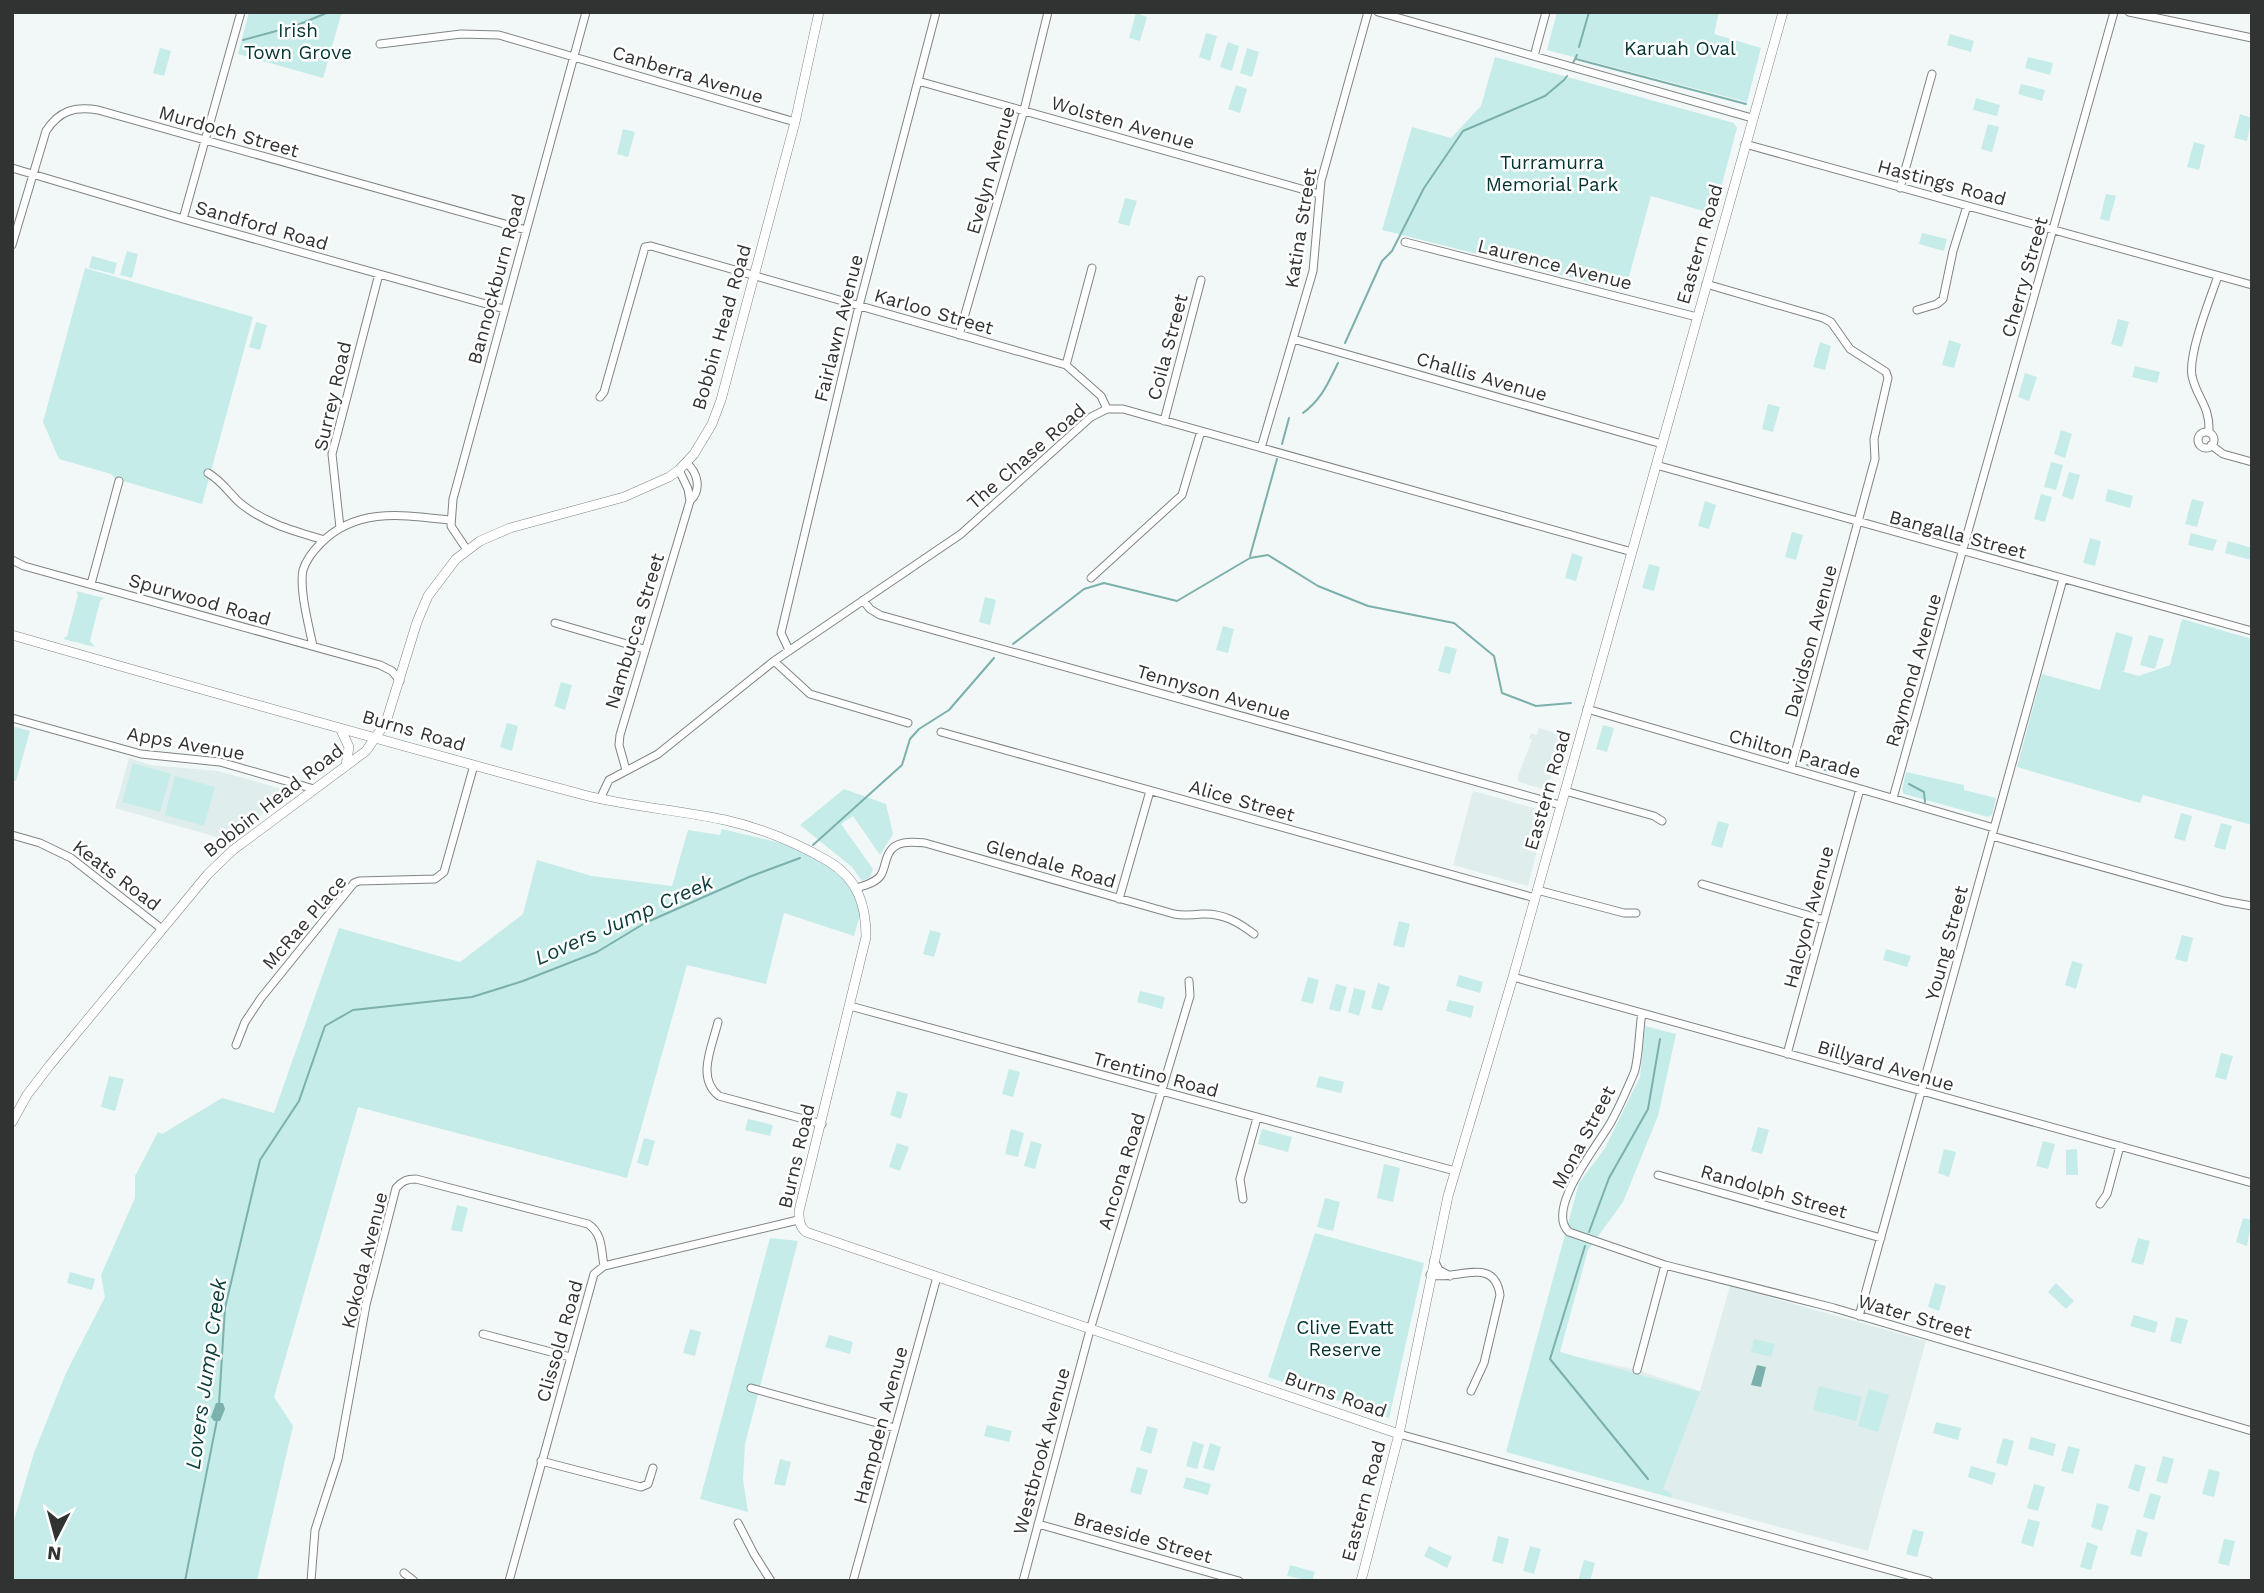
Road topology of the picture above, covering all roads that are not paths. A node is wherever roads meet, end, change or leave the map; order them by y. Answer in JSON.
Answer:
{"nodes":[{"id":1,"x":241,"y":12,"type":"edge"},
{"id":2,"x":586,"y":12,"type":"edge"},
{"id":3,"x":819,"y":12,"type":"edge"},
{"id":4,"x":936,"y":12,"type":"edge"},
{"id":5,"x":1048,"y":12,"type":"edge"},
{"id":6,"x":1368,"y":12,"type":"edge"},
{"id":7,"x":1378,"y":12,"type":"edge"},
{"id":8,"x":1546,"y":12,"type":"edge"},
{"id":9,"x":1783,"y":12,"type":"edge"},
{"id":10,"x":2114,"y":12,"type":"edge"},
{"id":11,"x":2129,"y":12,"type":"edge"},
{"id":12,"x":2252,"y":38,"type":"edge"},
{"id":13,"x":380,"y":44,"type":"dead end"},
{"id":14,"x":573,"y":56,"type":"junction"},
{"id":15,"x":1534,"y":56,"type":"junction"},
{"id":16,"x":1932,"y":74,"type":"dead end"},
{"id":17,"x":918,"y":81,"type":"junction"},
{"id":18,"x":1024,"y":110,"type":"junction"},
{"id":19,"x":1752,"y":118,"type":"junction"},
{"id":20,"x":794,"y":122,"type":"junction"},
{"id":21,"x":205,"y":141,"type":"junction"},
{"id":22,"x":1745,"y":144,"type":"junction"},
{"id":23,"x":12,"y":167,"type":"edge"},
{"id":24,"x":32,"y":173,"type":"junction"},
{"id":25,"x":1900,"y":188,"type":"junction"},
{"id":26,"x":1319,"y":194,"type":"junction"},
{"id":27,"x":1967,"y":205,"type":"junction"},
{"id":28,"x":183,"y":219,"type":"junction"},
{"id":29,"x":2053,"y":228,"type":"junction"},
{"id":30,"x":526,"y":230,"type":"junction"},
{"id":31,"x":1405,"y":242,"type":"dead end"},
{"id":32,"x":12,"y":245,"type":"edge"},
{"id":33,"x":1092,"y":268,"type":"dead end"},
{"id":34,"x":379,"y":274,"type":"junction"},
{"id":35,"x":753,"y":276,"type":"junction"},
{"id":36,"x":2218,"y":276,"type":"junction"},
{"id":37,"x":1201,"y":280,"type":"dead end"},
{"id":38,"x":1706,"y":284,"type":"junction"},
{"id":39,"x":2252,"y":285,"type":"edge"},
{"id":40,"x":859,"y":306,"type":"junction"},
{"id":41,"x":503,"y":309,"type":"junction"},
{"id":42,"x":1917,"y":310,"type":"dead end"},
{"id":43,"x":1697,"y":317,"type":"junction"},
{"id":44,"x":959,"y":335,"type":"junction"},
{"id":45,"x":1293,"y":339,"type":"junction"},
{"id":46,"x":1066,"y":365,"type":"junction"},
{"id":47,"x":600,"y":397,"type":"dead end"},
{"id":48,"x":1107,"y":409,"type":"junction"},
{"id":49,"x":1164,"y":421,"type":"junction"},
{"id":50,"x":1201,"y":432,"type":"junction"},
{"id":51,"x":2209,"y":432,"type":"junction"},
{"id":52,"x":1662,"y":444,"type":"junction"},
{"id":53,"x":2211,"y":445,"type":"junction"},
{"id":54,"x":1261,"y":448,"type":"junction"},
{"id":55,"x":2252,"y":462,"type":"edge"},
{"id":56,"x":686,"y":463,"type":"junction"},
{"id":57,"x":1656,"y":465,"type":"junction"},
{"id":58,"x":679,"y":470,"type":"junction"},
{"id":59,"x":208,"y":473,"type":"dead end"},
{"id":60,"x":119,"y":481,"type":"dead end"},
{"id":61,"x":690,"y":501,"type":"junction"},
{"id":62,"x":449,"y":520,"type":"junction"},
{"id":63,"x":1858,"y":523,"type":"junction"},
{"id":64,"x":340,"y":527,"type":"junction"},
{"id":65,"x":324,"y":540,"type":"junction"},
{"id":66,"x":467,"y":550,"type":"junction"},
{"id":67,"x":1964,"y":551,"type":"junction"},
{"id":68,"x":1632,"y":552,"type":"junction"},
{"id":69,"x":12,"y":560,"type":"edge"},
{"id":70,"x":1091,"y":578,"type":"dead end"},
{"id":71,"x":2063,"y":579,"type":"junction"},
{"id":72,"x":91,"y":584,"type":"junction"},
{"id":73,"x":863,"y":600,"type":"junction"},
{"id":74,"x":555,"y":623,"type":"dead end"},
{"id":75,"x":2252,"y":631,"type":"edge"},
{"id":76,"x":12,"y":635,"type":"edge"},
{"id":77,"x":313,"y":646,"type":"junction"},
{"id":78,"x":644,"y":649,"type":"junction"},
{"id":79,"x":789,"y":650,"type":"junction"},
{"id":80,"x":406,"y":661,"type":"junction"},
{"id":81,"x":774,"y":661,"type":"junction"},
{"id":82,"x":380,"y":665,"type":"junction"},
{"id":83,"x":400,"y":681,"type":"junction"},
{"id":84,"x":1587,"y":709,"type":"junction"},
{"id":85,"x":12,"y":718,"type":"edge"},
{"id":86,"x":908,"y":723,"type":"dead end"},
{"id":87,"x":340,"y":728,"type":"junction"},
{"id":88,"x":941,"y":732,"type":"dead end"},
{"id":89,"x":376,"y":738,"type":"junction"},
{"id":90,"x":474,"y":765,"type":"junction"},
{"id":91,"x":346,"y":766,"type":"junction"},
{"id":92,"x":1791,"y":768,"type":"junction"},
{"id":93,"x":626,"y":770,"type":"junction"},
{"id":94,"x":314,"y":789,"type":"junction"},
{"id":95,"x":1860,"y":789,"type":"junction"},
{"id":96,"x":1150,"y":791,"type":"junction"},
{"id":97,"x":1564,"y":791,"type":"junction"},
{"id":98,"x":1894,"y":798,"type":"junction"},
{"id":99,"x":600,"y":799,"type":"junction"},
{"id":100,"x":1560,"y":806,"type":"junction"},
{"id":101,"x":1662,"y":821,"type":"dead end"},
{"id":102,"x":1993,"y":832,"type":"junction"},
{"id":103,"x":13,"y":836,"type":"edge"},
{"id":104,"x":1702,"y":884,"type":"dead end"},
{"id":105,"x":857,"y":888,"type":"junction"},
{"id":106,"x":1536,"y":894,"type":"junction"},
{"id":107,"x":1119,"y":899,"type":"junction"},
{"id":108,"x":2252,"y":906,"type":"edge"},
{"id":109,"x":1636,"y":913,"type":"dead end"},
{"id":110,"x":1824,"y":920,"type":"junction"},
{"id":111,"x":162,"y":929,"type":"junction"},
{"id":112,"x":1254,"y":934,"type":"dead end"},
{"id":113,"x":1513,"y":977,"type":"junction"},
{"id":114,"x":1189,"y":981,"type":"dead end"},
{"id":115,"x":850,"y":1006,"type":"junction"},
{"id":116,"x":1642,"y":1013,"type":"junction"},
{"id":117,"x":718,"y":1022,"type":"dead end"},
{"id":118,"x":236,"y":1045,"type":"dead end"},
{"id":119,"x":1787,"y":1054,"type":"junction"},
{"id":120,"x":1921,"y":1091,"type":"junction"},
{"id":121,"x":1161,"y":1092,"type":"junction"},
{"id":122,"x":1257,"y":1118,"type":"junction"},
{"id":123,"x":12,"y":1122,"type":"edge"},
{"id":124,"x":822,"y":1124,"type":"junction"},
{"id":125,"x":2120,"y":1146,"type":"junction"},
{"id":126,"x":1455,"y":1171,"type":"junction"},
{"id":127,"x":1658,"y":1175,"type":"dead end"},
{"id":128,"x":2252,"y":1183,"type":"edge"},
{"id":129,"x":1243,"y":1199,"type":"dead end"},
{"id":130,"x":2100,"y":1204,"type":"dead end"},
{"id":131,"x":799,"y":1220,"type":"junction"},
{"id":132,"x":1569,"y":1232,"type":"joint"},
{"id":133,"x":1881,"y":1238,"type":"junction"},
{"id":134,"x":1433,"y":1258,"type":"junction"},
{"id":135,"x":1665,"y":1265,"type":"junction"},
{"id":136,"x":604,"y":1266,"type":"junction"},
{"id":137,"x":1430,"y":1275,"type":"junction"},
{"id":138,"x":1450,"y":1276,"type":"junction"},
{"id":139,"x":936,"y":1277,"type":"junction"},
{"id":140,"x":1859,"y":1316,"type":"junction"},
{"id":141,"x":1090,"y":1329,"type":"junction"},
{"id":142,"x":483,"y":1334,"type":"dead end"},
{"id":143,"x":570,"y":1357,"type":"junction"},
{"id":144,"x":1637,"y":1370,"type":"dead end"},
{"id":145,"x":751,"y":1388,"type":"dead end"},
{"id":146,"x":1471,"y":1391,"type":"dead end"},
{"id":147,"x":895,"y":1428,"type":"junction"},
{"id":148,"x":2252,"y":1431,"type":"edge"},
{"id":149,"x":1399,"y":1434,"type":"junction"},
{"id":150,"x":541,"y":1461,"type":"junction"},
{"id":151,"x":653,"y":1468,"type":"dead end"},
{"id":152,"x":738,"y":1523,"type":"dead end"},
{"id":153,"x":1038,"y":1524,"type":"junction"},
{"id":154,"x":404,"y":1573,"type":"dead end"},
{"id":155,"x":311,"y":1581,"type":"edge"},
{"id":156,"x":414,"y":1581,"type":"edge"},
{"id":157,"x":509,"y":1581,"type":"edge"},
{"id":158,"x":771,"y":1581,"type":"edge"},
{"id":159,"x":853,"y":1581,"type":"edge"},
{"id":160,"x":1023,"y":1581,"type":"edge"},
{"id":161,"x":1239,"y":1581,"type":"edge"},
{"id":162,"x":1361,"y":1581,"type":"edge"},
{"id":163,"x":1929,"y":1581,"type":"edge"}],
"edges":[{"from":1,"to":21,"type":"street"},
{"from":2,"to":14,"type":"street","name":"Bannockburn Road"},
{"from":3,"to":20,"type":"main road","name":"Bobbin Head Road"},
{"from":4,"to":17,"type":"street","name":"Fairlawn Avenue"},
{"from":5,"to":18,"type":"street","name":"Evelyn Avenue"},
{"from":6,"to":26,"type":"street","name":"Katina Street"},
{"from":7,"to":15,"type":"street"},
{"from":8,"to":15,"type":"street"},
{"from":9,"to":19,"type":"main road","name":"Eastern Road"},
{"from":10,"to":29,"type":"street","name":"Cherry Street"},
{"from":11,"to":12,"type":"street"},
{"from":13,"to":14,"type":"street","name":"Canberra Avenue"},
{"from":14,"to":20,"type":"street","name":"Canberra Avenue"},
{"from":14,"to":30,"type":"street","name":"Bannockburn Road"},
{"from":15,"to":19,"type":"street"},
{"from":16,"to":25,"type":"street"},
{"from":17,"to":18,"type":"street","name":"Wolsten Avenue"},
{"from":17,"to":40,"type":"street","name":"Fairlawn Avenue"},
{"from":18,"to":26,"type":"street","name":"Wolsten Avenue"},
{"from":18,"to":44,"type":"street","name":"Evelyn Avenue"},
{"from":19,"to":22,"type":"main road","name":"Eastern Road"},
{"from":20,"to":35,"type":"main road","name":"Bobbin Head Road"},
{"from":21,"to":24,"type":"street","name":"Murdoch Street"},
{"from":21,"to":28,"type":"street"},
{"from":21,"to":30,"type":"street","name":"Murdoch Street"},
{"from":22,"to":25,"type":"street","name":"Hastings Road"},
{"from":22,"to":38,"type":"main road","name":"Eastern Road"},
{"from":23,"to":24,"type":"street","name":"Sandford Road"},
{"from":24,"to":28,"type":"street","name":"Sandford Road"},
{"from":24,"to":32,"type":"street","name":"Murdoch Street"},
{"from":25,"to":27,"type":"street","name":"Hastings Road"},
{"from":26,"to":45,"type":"street","name":"Katina Street"},
{"from":27,"to":29,"type":"street","name":"Hastings Road"},
{"from":27,"to":42,"type":"street"},
{"from":28,"to":34,"type":"street","name":"Sandford Road"},
{"from":29,"to":36,"type":"street","name":"Hastings Road"},
{"from":29,"to":67,"type":"street","name":"Cherry Street"},
{"from":30,"to":41,"type":"street","name":"Bannockburn Road"},
{"from":31,"to":43,"type":"street","name":"Laurence Avenue"},
{"from":33,"to":46,"type":"street"},
{"from":34,"to":41,"type":"street","name":"Sandford Road"},
{"from":34,"to":64,"type":"street","name":"Surrey Road"},
{"from":35,"to":40,"type":"street","name":"Karloo Street"},
{"from":35,"to":47,"type":"street","name":"Karloo Street"},
{"from":35,"to":56,"type":"main road","name":"Bobbin Head Road"},
{"from":36,"to":39,"type":"street","name":"Hastings Road"},
{"from":36,"to":51,"type":"street"},
{"from":37,"to":49,"type":"street","name":"Coila Street"},
{"from":38,"to":43,"type":"main road","name":"Eastern Road"},
{"from":38,"to":63,"type":"street","name":"Davidson Avenue"},
{"from":40,"to":44,"type":"street","name":"Karloo Street"},
{"from":40,"to":79,"type":"street","name":"Fairlawn Avenue"},
{"from":41,"to":62,"type":"street","name":"Bannockburn Road"},
{"from":43,"to":52,"type":"main road","name":"Eastern Road"},
{"from":44,"to":46,"type":"street","name":"Karloo Street"},
{"from":45,"to":52,"type":"street","name":"Challis Avenue"},
{"from":45,"to":54,"type":"street","name":"Katina Street"},
{"from":46,"to":48,"type":"street"},
{"from":48,"to":49,"type":"street","name":"The Chase Road"},
{"from":48,"to":73,"type":"street","name":"The Chase Road"},
{"from":49,"to":50,"type":"street","name":"The Chase Road"},
{"from":50,"to":54,"type":"street","name":"The Chase Road"},
{"from":50,"to":70,"type":"street"},
{"from":51,"to":53,"type":"street"},
{"from":51,"to":53,"type":"street"},
{"from":52,"to":57,"type":"main road","name":"Eastern Road"},
{"from":53,"to":55,"type":"street"},
{"from":54,"to":68,"type":"street","name":"The Chase Road"},
{"from":56,"to":58,"type":"main road","name":"Bobbin Head Road"},
{"from":56,"to":61,"type":"street","name":"Nambucca Street"},
{"from":57,"to":63,"type":"street","name":"Bangalla Street"},
{"from":57,"to":68,"type":"main road","name":"Eastern Road"},
{"from":58,"to":61,"type":"street"},
{"from":58,"to":66,"type":"main road","name":"Bobbin Head Road"},
{"from":59,"to":65,"type":"street"},
{"from":60,"to":72,"type":"street"},
{"from":61,"to":78,"type":"street","name":"Nambucca Street"},
{"from":62,"to":64,"type":"street"},
{"from":62,"to":66,"type":"street"},
{"from":63,"to":67,"type":"street","name":"Bangalla Street"},
{"from":63,"to":92,"type":"street","name":"Davidson Avenue"},
{"from":64,"to":65,"type":"street"},
{"from":65,"to":77,"type":"street"},
{"from":66,"to":80,"type":"main road","name":"Bobbin Head Road"},
{"from":67,"to":71,"type":"street","name":"Bangalla Street"},
{"from":67,"to":98,"type":"street","name":"Raymond Avenue"},
{"from":68,"to":84,"type":"main road","name":"Eastern Road"},
{"from":69,"to":72,"type":"street","name":"Spurwood Road"},
{"from":71,"to":75,"type":"street","name":"Bangalla Street"},
{"from":71,"to":102,"type":"street","name":"Young Street"},
{"from":72,"to":77,"type":"street","name":"Spurwood Road"},
{"from":73,"to":79,"type":"street","name":"The Chase Road"},
{"from":73,"to":100,"type":"street","name":"Tennyson Avenue"},
{"from":74,"to":78,"type":"street"},
{"from":76,"to":87,"type":"main road","name":"Burns Road"},
{"from":77,"to":82,"type":"street","name":"Spurwood Road"},
{"from":78,"to":93,"type":"street","name":"Nambucca Street"},
{"from":79,"to":81,"type":"street","name":"The Chase Road"},
{"from":80,"to":82,"type":"street","name":"Spurwood Road"},
{"from":80,"to":83,"type":"main road","name":"Bobbin Head Road"},
{"from":81,"to":86,"type":"street"},
{"from":81,"to":93,"type":"street","name":"The Chase Road"},
{"from":82,"to":83,"type":"street","name":"Spurwood Road"},
{"from":83,"to":89,"type":"main road","name":"Bobbin Head Road"},
{"from":84,"to":92,"type":"street","name":"Chilton Parade"},
{"from":84,"to":97,"type":"main road","name":"Eastern Road"},
{"from":85,"to":94,"type":"street","name":"Apps Avenue"},
{"from":87,"to":89,"type":"main road","name":"Burns Road"},
{"from":87,"to":91,"type":"main road"},
{"from":88,"to":96,"type":"street","name":"Alice Street"},
{"from":89,"to":90,"type":"main road","name":"Burns Road"},
{"from":89,"to":91,"type":"main road","name":"Bobbin Head Road"},
{"from":90,"to":99,"type":"main road","name":"Burns Road"},
{"from":90,"to":118,"type":"street","name":"McRae Place"},
{"from":91,"to":94,"type":"main road","name":"Bobbin Head Road"},
{"from":92,"to":95,"type":"street","name":"Chilton Parade"},
{"from":93,"to":99,"type":"street","name":"The Chase Road"},
{"from":94,"to":111,"type":"main road","name":"Bobbin Head Road"},
{"from":95,"to":98,"type":"street","name":"Chilton Parade"},
{"from":95,"to":110,"type":"street","name":"Halcyon Avenue"},
{"from":96,"to":106,"type":"street","name":"Alice Street"},
{"from":96,"to":107,"type":"street"},
{"from":97,"to":100,"type":"main road","name":"Eastern Road"},
{"from":97,"to":101,"type":"street"},
{"from":98,"to":102,"type":"street","name":"Chilton Parade"},
{"from":99,"to":105,"type":"main road","name":"Burns Road"},
{"from":100,"to":106,"type":"main road","name":"Eastern Road"},
{"from":102,"to":108,"type":"street","name":"Chilton Parade"},
{"from":102,"to":120,"type":"street","name":"Young Street"},
{"from":103,"to":111,"type":"street","name":"Keats Road"},
{"from":104,"to":110,"type":"street"},
{"from":105,"to":107,"type":"street","name":"Glendale Road"},
{"from":105,"to":115,"type":"main road","name":"Burns Road"},
{"from":106,"to":109,"type":"street","name":"Alice Street"},
{"from":106,"to":113,"type":"main road","name":"Eastern Road"},
{"from":107,"to":112,"type":"street","name":"Glendale Road"},
{"from":110,"to":119,"type":"street","name":"Halcyon Avenue"},
{"from":111,"to":123,"type":"main road","name":"Bobbin Head Road"},
{"from":113,"to":116,"type":"street","name":"Billyard Avenue"},
{"from":113,"to":126,"type":"main road","name":"Eastern Road"},
{"from":114,"to":121,"type":"street","name":"Ancona Road"},
{"from":115,"to":121,"type":"street","name":"Trentino Road"},
{"from":115,"to":124,"type":"main road","name":"Burns Road"},
{"from":116,"to":119,"type":"street","name":"Billyard Avenue"},
{"from":116,"to":132,"type":"street","name":"Mona Street"},
{"from":117,"to":124,"type":"street"},
{"from":119,"to":120,"type":"street","name":"Billyard Avenue"},
{"from":120,"to":125,"type":"street","name":"Billyard Avenue"},
{"from":120,"to":133,"type":"street","name":"Young Street"},
{"from":121,"to":122,"type":"street","name":"Trentino Road"},
{"from":121,"to":141,"type":"street","name":"Ancona Road"},
{"from":122,"to":126,"type":"street","name":"Trentino Road"},
{"from":122,"to":129,"type":"street"},
{"from":124,"to":131,"type":"main road","name":"Burns Road"},
{"from":125,"to":128,"type":"street","name":"Billyard Avenue"},
{"from":125,"to":130,"type":"street"},
{"from":126,"to":134,"type":"main road","name":"Eastern Road"},
{"from":127,"to":133,"type":"street","name":"Randolph Street"},
{"from":131,"to":136,"type":"street","name":"Clissold Road"},
{"from":131,"to":139,"type":"main road","name":"Burns Road"},
{"from":132,"to":135,"type":"street","name":"Water Street"},
{"from":133,"to":140,"type":"street","name":"Young Street"},
{"from":134,"to":137,"type":"main road","name":"Eastern Road"},
{"from":134,"to":138,"type":"street"},
{"from":135,"to":140,"type":"street","name":"Water Street"},
{"from":135,"to":144,"type":"street"},
{"from":136,"to":143,"type":"street","name":"Clissold Road"},
{"from":136,"to":155,"type":"street","name":"Kokoda Avenue"},
{"from":137,"to":138,"type":"street"},
{"from":137,"to":149,"type":"main road","name":"Eastern Road"},
{"from":138,"to":146,"type":"street"},
{"from":139,"to":141,"type":"main road","name":"Burns Road"},
{"from":139,"to":147,"type":"street","name":"Hampden Avenue"},
{"from":140,"to":148,"type":"street","name":"Water Street"},
{"from":141,"to":149,"type":"main road","name":"Burns Road"},
{"from":141,"to":153,"type":"street","name":"Westbrook Avenue"},
{"from":142,"to":143,"type":"street"},
{"from":143,"to":150,"type":"street","name":"Clissold Road"},
{"from":145,"to":147,"type":"street"},
{"from":147,"to":159,"type":"street","name":"Hampden Avenue"},
{"from":149,"to":162,"type":"main road","name":"Eastern Road"},
{"from":149,"to":163,"type":"street","name":"Burns Road"},
{"from":150,"to":151,"type":"street"},
{"from":150,"to":157,"type":"street","name":"Clissold Road"},
{"from":152,"to":158,"type":"street"},
{"from":153,"to":160,"type":"street","name":"Westbrook Avenue"},
{"from":153,"to":161,"type":"street","name":"Braeside Street"},
{"from":154,"to":156,"type":"street"}]}
